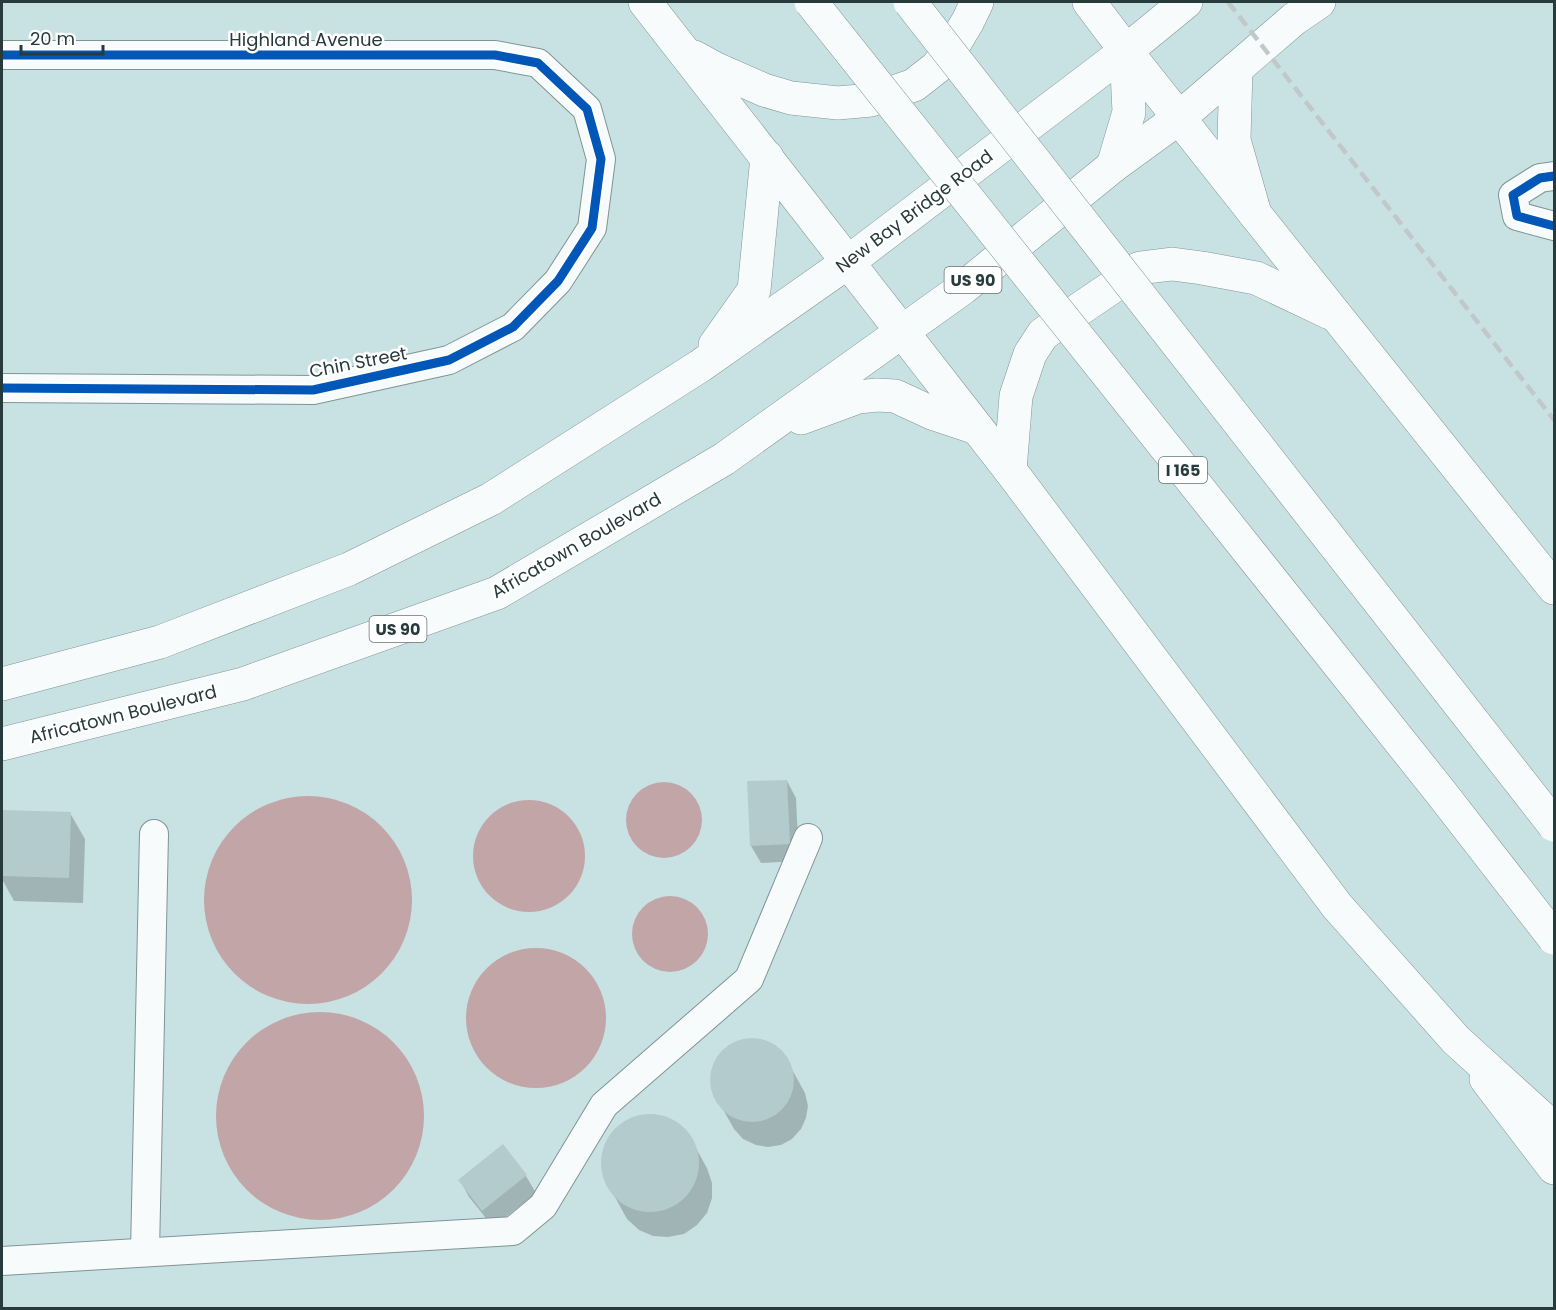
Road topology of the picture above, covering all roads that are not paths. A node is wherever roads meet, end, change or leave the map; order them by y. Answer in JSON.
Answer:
{"nodes":[{"id":1,"x":645,"y":2,"type":"edge"},
{"id":2,"x":811,"y":2,"type":"edge"},
{"id":3,"x":910,"y":2,"type":"edge"},
{"id":4,"x":977,"y":2,"type":"edge"},
{"id":5,"x":1089,"y":2,"type":"edge"},
{"id":6,"x":1186,"y":2,"type":"edge"},
{"id":7,"x":1319,"y":2,"type":"edge"},
{"id":8,"x":1126,"y":51,"type":"junction"},
{"id":9,"x":687,"y":54,"type":"junction"},
{"id":10,"x":2,"y":55,"type":"edge"},
{"id":11,"x":1236,"y":69,"type":"junction"},
{"id":12,"x":1179,"y":118,"type":"junction"},
{"id":13,"x":767,"y":157,"type":"junction"},
{"id":14,"x":1113,"y":166,"type":"junction"},
{"id":15,"x":1554,"y":176,"type":"edge"},
{"id":16,"x":1256,"y":214,"type":"junction"},
{"id":17,"x":1554,"y":226,"type":"edge"},
{"id":18,"x":592,"y":228,"type":"joint"},
{"id":19,"x":848,"y":262,"type":"junction"},
{"id":20,"x":1339,"y":318,"type":"junction"},
{"id":21,"x":902,"y":332,"type":"junction"},
{"id":22,"x":700,"y":366,"type":"junction"},
{"id":23,"x":2,"y":388,"type":"edge"},
{"id":24,"x":976,"y":428,"type":"junction"},
{"id":25,"x":760,"y":433,"type":"junction"},
{"id":26,"x":1010,"y":470,"type":"junction"},
{"id":27,"x":1554,"y":588,"type":"edge"},
{"id":28,"x":2,"y":684,"type":"edge"},
{"id":29,"x":2,"y":744,"type":"edge"},
{"id":30,"x":1554,"y":825,"type":"edge"},
{"id":31,"x":154,"y":834,"type":"dead end"},
{"id":32,"x":808,"y":838,"type":"dead end"},
{"id":33,"x":1554,"y":938,"type":"edge"},
{"id":34,"x":1456,"y":1040,"type":"junction"},
{"id":35,"x":1554,"y":1129,"type":"edge"},
{"id":36,"x":1554,"y":1168,"type":"edge"},
{"id":37,"x":145,"y":1252,"type":"junction"},
{"id":38,"x":2,"y":1261,"type":"edge"}],
"edges":[{"from":1,"to":9,"type":"main road"},
{"from":2,"to":33,"type":"main road","number":"I 165","bridge":true},
{"from":3,"to":30,"type":"main road","bridge":true},
{"from":4,"to":9,"type":"main road"},
{"from":5,"to":8,"type":"main road"},
{"from":6,"to":8,"type":"main road","name":"New Bay Bridge Road"},
{"from":7,"to":11,"type":"main road"},
{"from":8,"to":12,"type":"main road"},
{"from":8,"to":14,"type":"main road"},
{"from":8,"to":19,"type":"main road","name":"New Bay Bridge Road"},
{"from":9,"to":13,"type":"main road"},
{"from":10,"to":18,"type":"street","name":"Highland Avenue"},
{"from":11,"to":12,"type":"main road"},
{"from":11,"to":16,"type":"main road"},
{"from":12,"to":14,"type":"main road","number":"US 90"},
{"from":12,"to":16,"type":"main road"},
{"from":13,"to":19,"type":"main road"},
{"from":13,"to":22,"type":"main road"},
{"from":14,"to":21,"type":"main road","number":"US 90"},
{"from":15,"to":17,"type":"street"},
{"from":16,"to":20,"type":"main road"},
{"from":18,"to":23,"type":"street","name":"Chin Street"},
{"from":19,"to":21,"type":"main road"},
{"from":19,"to":22,"type":"main road","name":"New Bay Bridge Road"},
{"from":20,"to":26,"type":"main road"},
{"from":20,"to":27,"type":"main road"},
{"from":21,"to":24,"type":"main road"},
{"from":21,"to":25,"type":"main road","number":"US 90"},
{"from":22,"to":28,"type":"main road"},
{"from":24,"to":25,"type":"main road"},
{"from":24,"to":26,"type":"main road"},
{"from":25,"to":29,"type":"main road","name":"Africatown Boulevard","number":"US 90"},
{"from":26,"to":34,"type":"main road"},
{"from":31,"to":37,"type":"street"},
{"from":32,"to":37,"type":"street"},
{"from":34,"to":35,"type":"main road"},
{"from":34,"to":36,"type":"main road"},
{"from":37,"to":38,"type":"street"}]}
